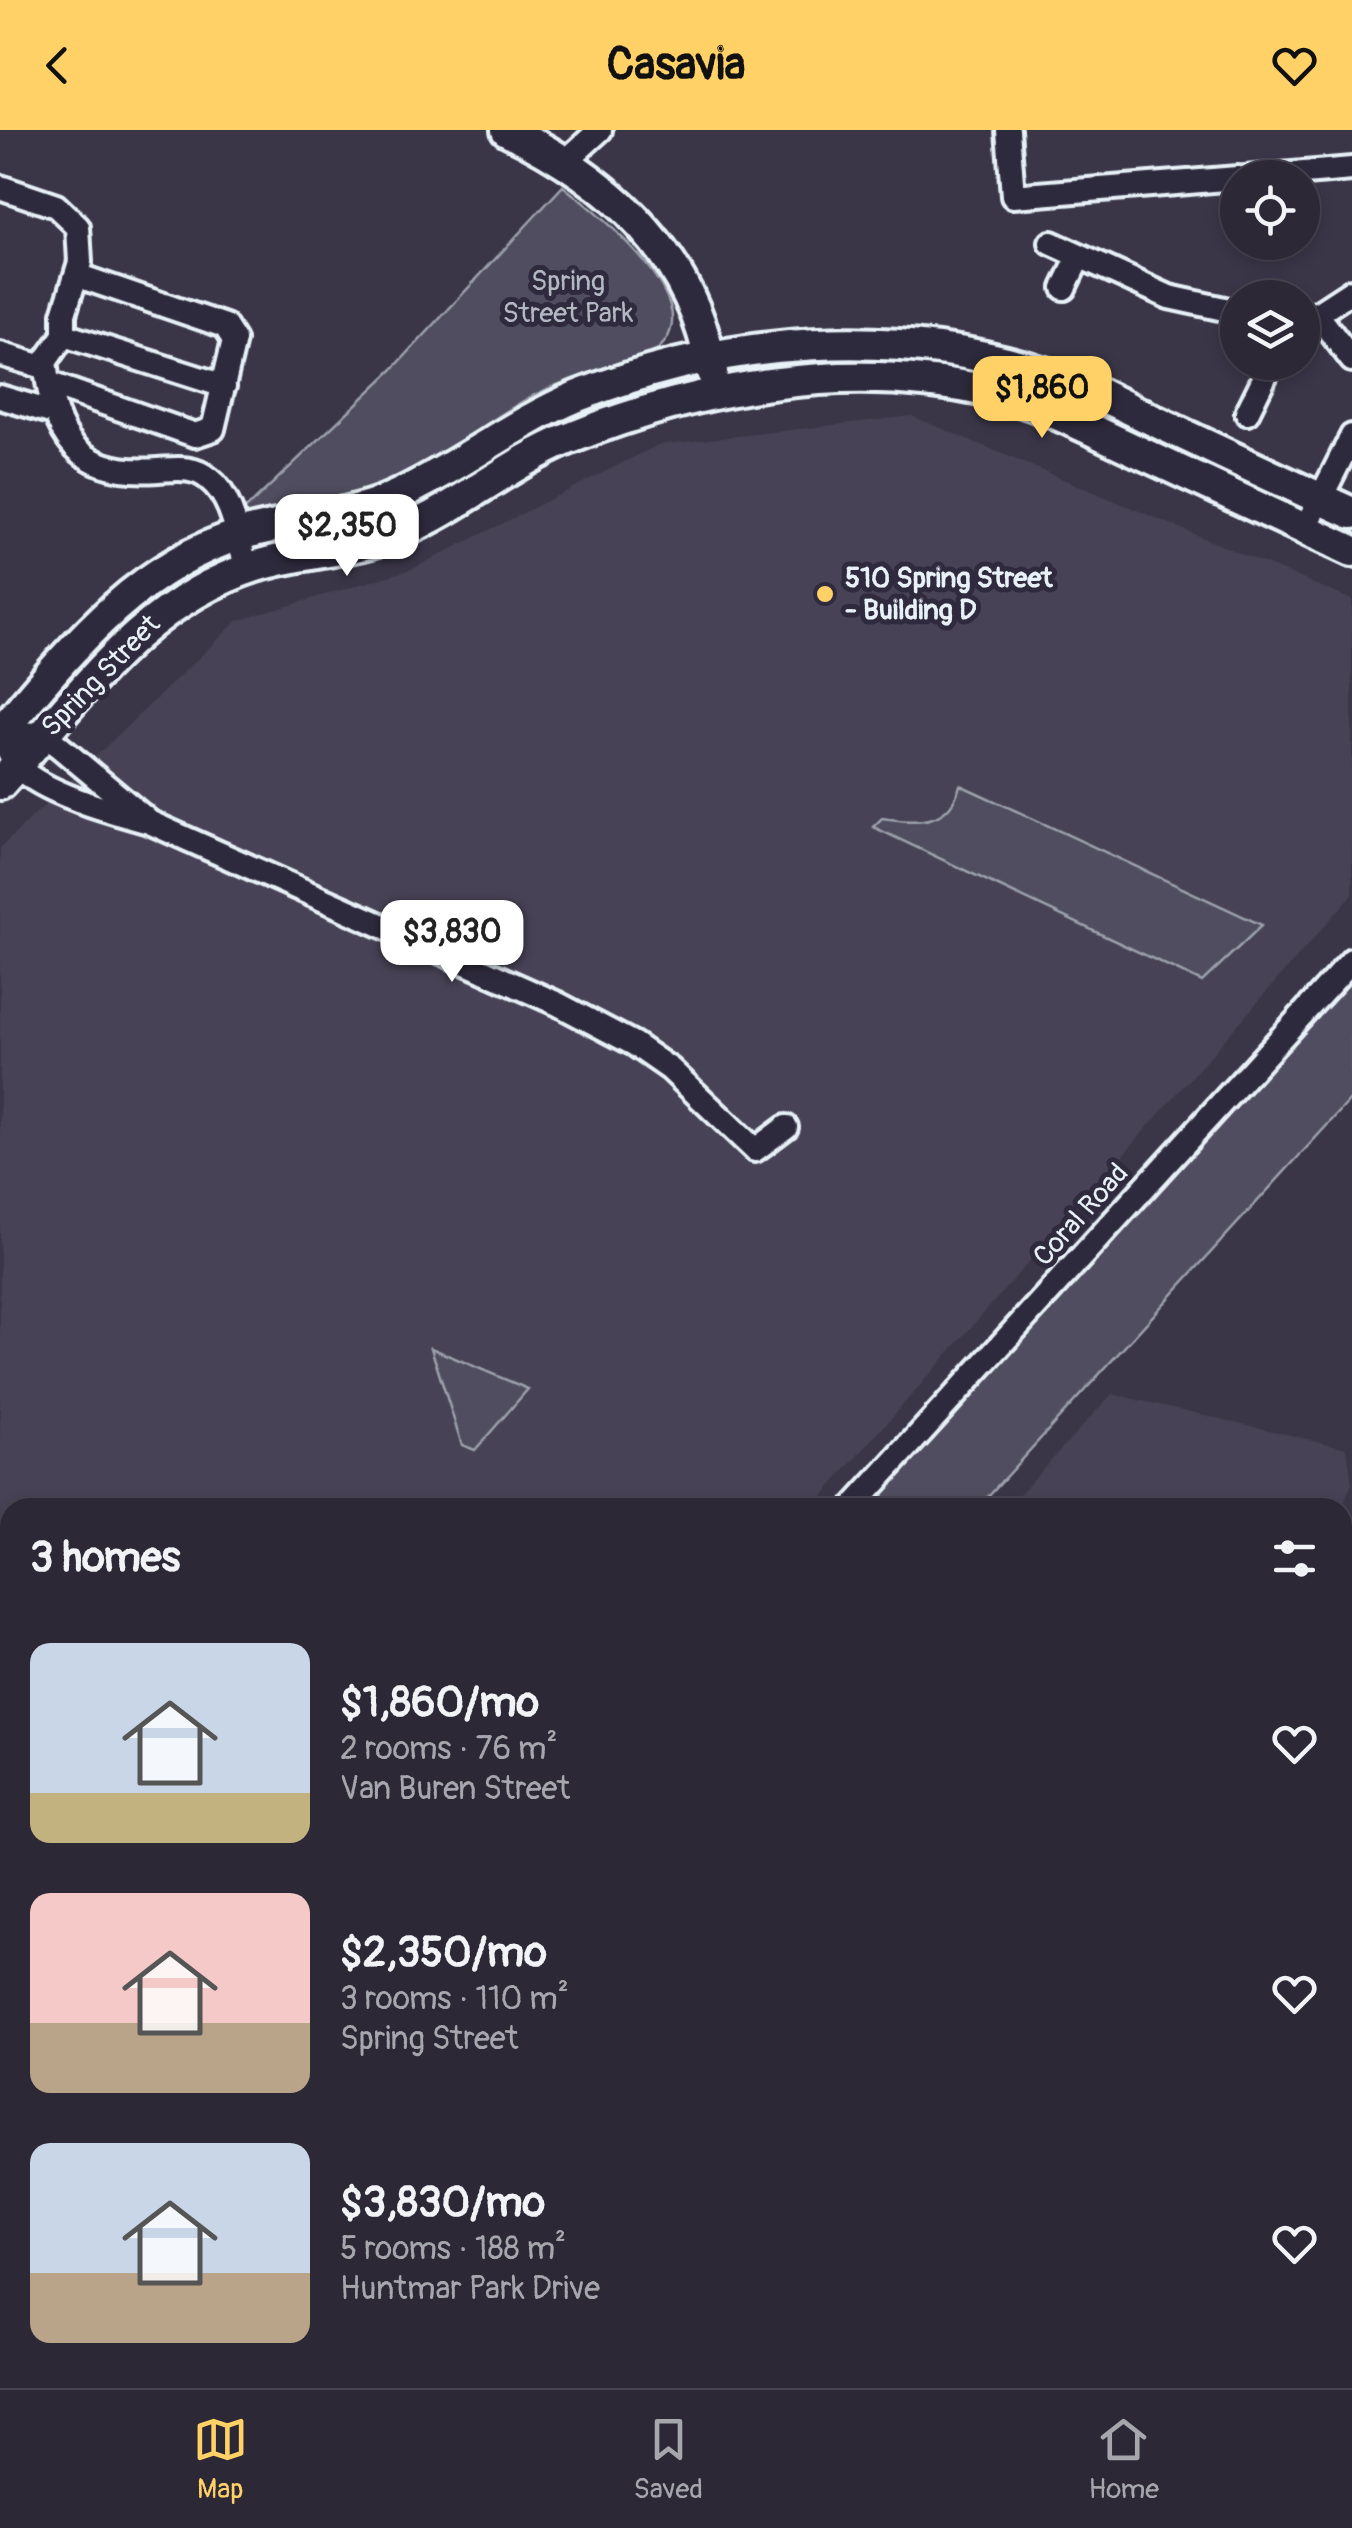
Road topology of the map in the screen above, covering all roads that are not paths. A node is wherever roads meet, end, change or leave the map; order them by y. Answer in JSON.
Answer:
{"nodes":[{"id":1,"x":507,"y":130,"type":"edge"},
{"id":2,"x":600,"y":130,"type":"edge"},
{"id":3,"x":1008,"y":130,"type":"edge"},
{"id":4,"x":566,"y":161,"type":"junction"},
{"id":5,"x":1352,"y":169,"type":"edge"},
{"id":6,"x":1320,"y":172,"type":"edge"},
{"id":7,"x":1220,"y":179,"type":"edge"},
{"id":8,"x":0,"y":187,"type":"edge"},
{"id":9,"x":1050,"y":243,"type":"dead end"},
{"id":10,"x":1079,"y":257,"type":"junction"},
{"id":11,"x":76,"y":275,"type":"junction"},
{"id":12,"x":1064,"y":288,"type":"dead end"},
{"id":13,"x":1352,"y":291,"type":"edge"},
{"id":14,"x":1220,"y":308,"type":"edge"},
{"id":15,"x":1320,"y":311,"type":"edge"},
{"id":16,"x":1320,"y":332,"type":"edge"},
{"id":17,"x":64,"y":334,"type":"junction"},
{"id":18,"x":0,"y":354,"type":"edge"},
{"id":19,"x":709,"y":355,"type":"junction"},
{"id":20,"x":1352,"y":360,"type":"edge"},
{"id":21,"x":48,"y":376,"type":"junction"},
{"id":22,"x":1264,"y":380,"type":"edge"},
{"id":23,"x":224,"y":386,"type":"junction"},
{"id":24,"x":715,"y":392,"type":"junction"},
{"id":25,"x":0,"y":397,"type":"edge"},
{"id":26,"x":54,"y":413,"type":"junction"},
{"id":27,"x":1248,"y":413,"type":"dead end"},
{"id":28,"x":1352,"y":436,"type":"edge"},
{"id":29,"x":1318,"y":498,"type":"junction"},
{"id":30,"x":1352,"y":514,"type":"edge"},
{"id":31,"x":1304,"y":529,"type":"junction"},
{"id":32,"x":236,"y":536,"type":"junction"},
{"id":33,"x":1352,"y":551,"type":"edge"},
{"id":34,"x":246,"y":570,"type":"junction"},
{"id":35,"x":0,"y":733,"type":"edge"},
{"id":36,"x":44,"y":734,"type":"junction"},
{"id":37,"x":8,"y":775,"type":"edge"},
{"id":38,"x":150,"y":822,"type":"junction"},
{"id":39,"x":1352,"y":960,"type":"edge"},
{"id":40,"x":786,"y":1127,"type":"dead end"},
{"id":41,"x":861,"y":1498,"type":"edge"}],
"edges":[{"from":1,"to":4,"type":"main road"},
{"from":2,"to":4,"type":"street"},
{"from":3,"to":7,"type":"street"},
{"from":4,"to":19,"type":"main road"},
{"from":5,"to":6,"type":"street"},
{"from":8,"to":11,"type":"street"},
{"from":9,"to":10,"type":"street"},
{"from":10,"to":12,"type":"street"},
{"from":10,"to":14,"type":"street"},
{"from":11,"to":17,"type":"street"},
{"from":11,"to":23,"type":"street"},
{"from":13,"to":15,"type":"street"},
{"from":16,"to":20,"type":"street"},
{"from":17,"to":21,"type":"street"},
{"from":17,"to":23,"type":"street"},
{"from":18,"to":21,"type":"street"},
{"from":19,"to":24,"type":"main road"},
{"from":19,"to":29,"type":"main road","name":"Spring Street"},
{"from":19,"to":32,"type":"main road","name":"Spring Street"},
{"from":21,"to":23,"type":"street"},
{"from":21,"to":26,"type":"street"},
{"from":22,"to":27,"type":"street"},
{"from":24,"to":31,"type":"main road","name":"Spring Street"},
{"from":24,"to":34,"type":"main road","name":"Spring Street"},
{"from":25,"to":26,"type":"street"},
{"from":26,"to":32,"type":"street"},
{"from":28,"to":29,"type":"street"},
{"from":29,"to":30,"type":"main road","name":"Spring Street"},
{"from":29,"to":31,"type":"street"},
{"from":31,"to":33,"type":"main road","name":"Spring Street"},
{"from":32,"to":34,"type":"street"},
{"from":32,"to":35,"type":"main road","name":"Spring Street"},
{"from":34,"to":36,"type":"main road","name":"Spring Street"},
{"from":35,"to":36,"type":"street"},
{"from":35,"to":37,"type":"street"},
{"from":36,"to":37,"type":"main road","name":"Spring Street"},
{"from":36,"to":38,"type":"street"},
{"from":37,"to":38,"type":"street"},
{"from":38,"to":40,"type":"street"},
{"from":39,"to":41,"type":"street","name":"Coral Road"}]}
